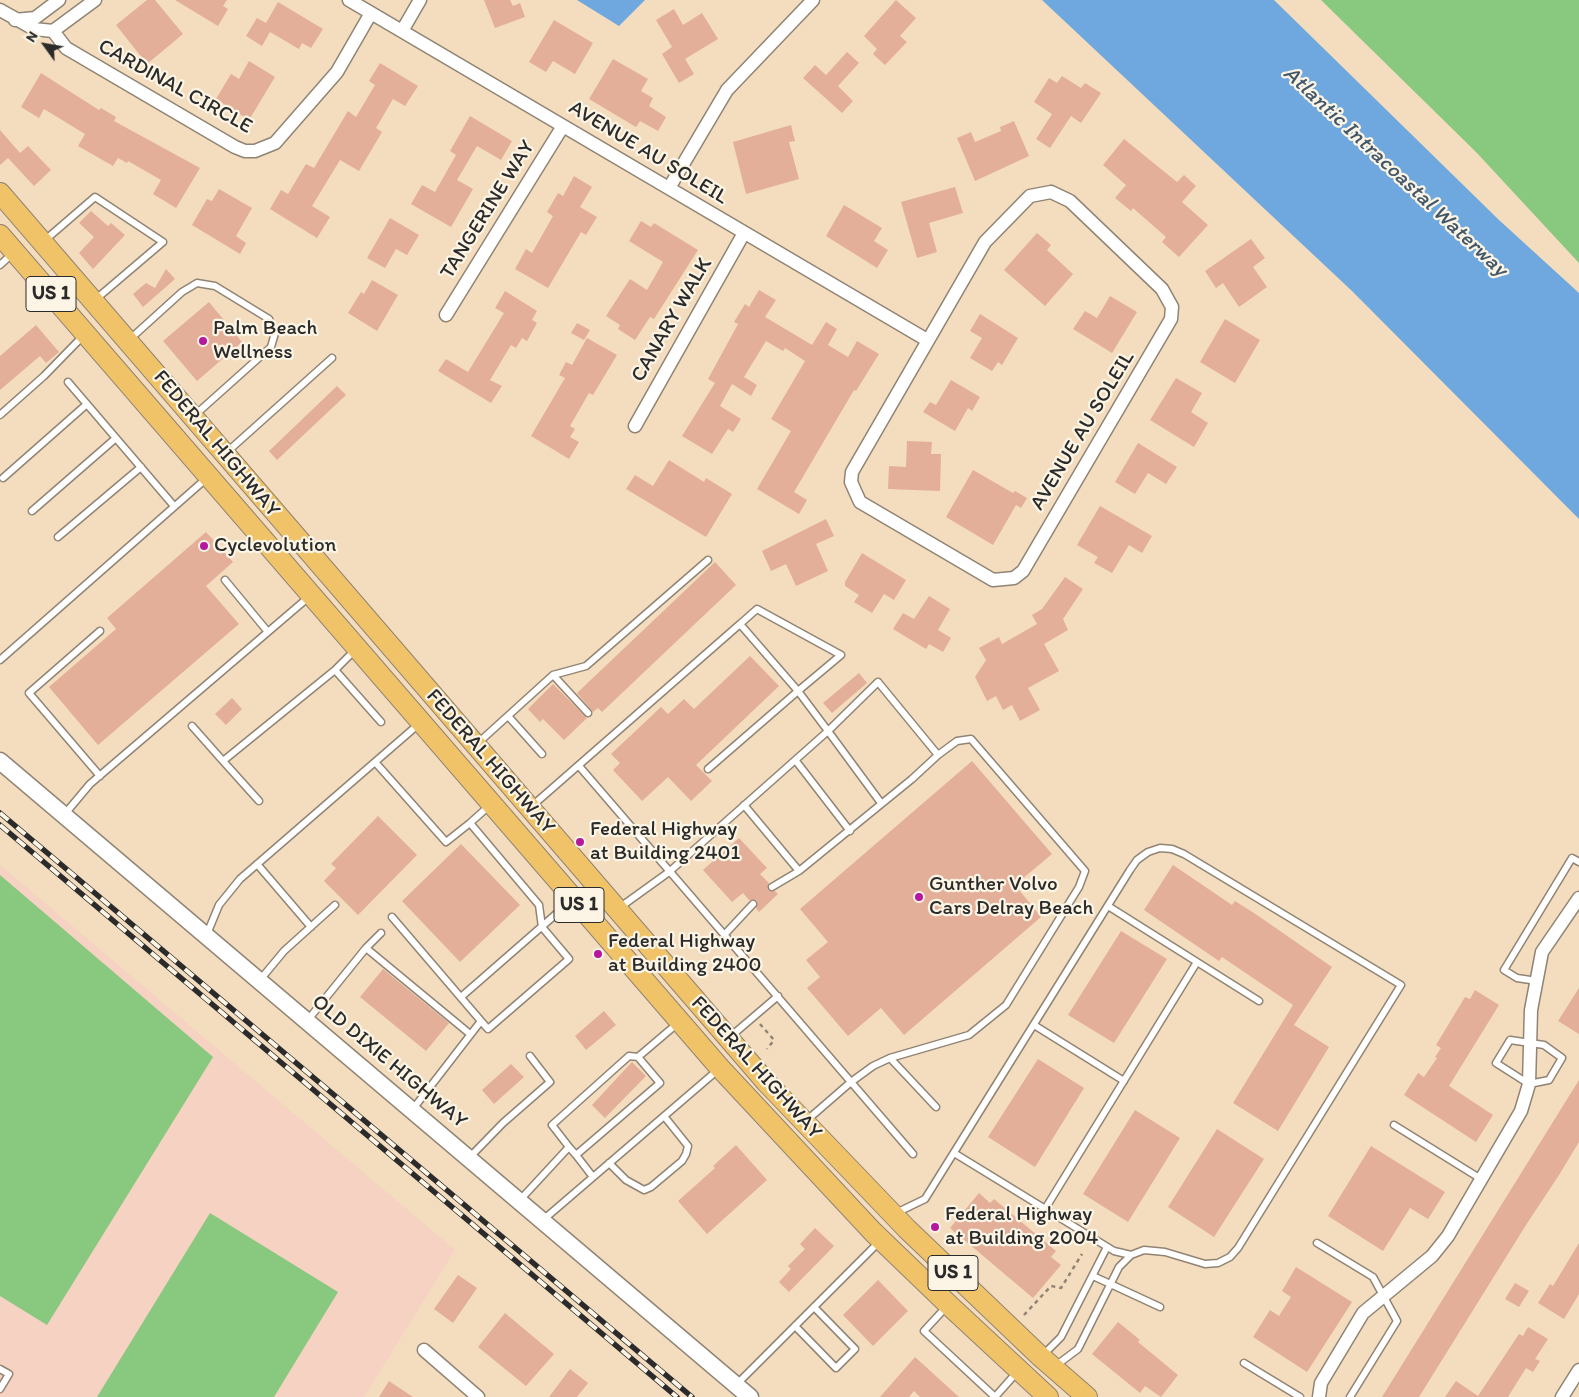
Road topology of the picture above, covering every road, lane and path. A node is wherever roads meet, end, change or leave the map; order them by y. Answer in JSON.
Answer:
{"nodes":[{"id":1,"x":59,"y":0,"type":"edge"},
{"id":2,"x":95,"y":0,"type":"edge"},
{"id":3,"x":349,"y":0,"type":"edge"},
{"id":4,"x":420,"y":0,"type":"edge"},
{"id":5,"x":813,"y":0,"type":"edge"},
{"id":6,"x":0,"y":10,"type":"edge"},
{"id":7,"x":372,"y":13,"type":"junction"},
{"id":8,"x":15,"y":20,"type":"junction"},
{"id":9,"x":53,"y":31,"type":"junction"},
{"id":10,"x":402,"y":31,"type":"junction"},
{"id":11,"x":563,"y":126,"type":"junction"},
{"id":12,"x":669,"y":188,"type":"junction"},
{"id":13,"x":0,"y":193,"type":"edge"},
{"id":14,"x":744,"y":233,"type":"junction"},
{"id":15,"x":0,"y":235,"type":"edge"},
{"id":16,"x":43,"y":242,"type":"junction"},
{"id":17,"x":7,"y":258,"type":"edge"},
{"id":18,"x":94,"y":301,"type":"junction"},
{"id":19,"x":446,"y":315,"type":"dead end"},
{"id":20,"x":85,"y":334,"type":"junction"},
{"id":21,"x":927,"y":340,"type":"junction"},
{"id":22,"x":128,"y":341,"type":"junction"},
{"id":23,"x":332,"y":358,"type":"dead end"},
{"id":24,"x":68,"y":382,"type":"dead end"},
{"id":25,"x":134,"y":390,"type":"junction"},
{"id":26,"x":87,"y":404,"type":"junction"},
{"id":27,"x":0,"y":415,"type":"edge"},
{"id":28,"x":193,"y":416,"type":"junction"},
{"id":29,"x":635,"y":426,"type":"dead end"},
{"id":30,"x":116,"y":438,"type":"junction"},
{"id":31,"x":181,"y":444,"type":"junction"},
{"id":32,"x":224,"y":454,"type":"junction"},
{"id":33,"x":140,"y":467,"type":"junction"},
{"id":34,"x":209,"y":476,"type":"junction"},
{"id":35,"x":3,"y":478,"type":"dead end"},
{"id":36,"x":174,"y":506,"type":"junction"},
{"id":37,"x":32,"y":511,"type":"dead end"},
{"id":38,"x":58,"y":537,"type":"dead end"},
{"id":39,"x":708,"y":560,"type":"dead end"},
{"id":40,"x":224,"y":580,"type":"dead end"},
{"id":41,"x":311,"y":595,"type":"junction"},
{"id":42,"x":740,"y":624,"type":"junction"},
{"id":43,"x":100,"y":631,"type":"dead end"},
{"id":44,"x":268,"y":632,"type":"junction"},
{"id":45,"x":356,"y":649,"type":"junction"},
{"id":46,"x":0,"y":660,"type":"edge"},
{"id":47,"x":335,"y":670,"type":"junction"},
{"id":48,"x":553,"y":675,"type":"junction"},
{"id":49,"x":798,"y":691,"type":"junction"},
{"id":50,"x":588,"y":713,"type":"dead end"},
{"id":51,"x":508,"y":716,"type":"junction"},
{"id":52,"x":381,"y":722,"type":"dead end"},
{"id":53,"x":421,"y":722,"type":"junction"},
{"id":54,"x":192,"y":726,"type":"dead end"},
{"id":55,"x":828,"y":731,"type":"junction"},
{"id":56,"x":475,"y":745,"type":"junction"},
{"id":57,"x":542,"y":754,"type":"dead end"},
{"id":58,"x":938,"y":755,"type":"junction"},
{"id":59,"x":0,"y":761,"type":"edge"},
{"id":60,"x":224,"y":761,"type":"junction"},
{"id":61,"x":796,"y":761,"type":"junction"},
{"id":62,"x":375,"y":762,"type":"junction"},
{"id":63,"x":579,"y":766,"type":"junction"},
{"id":64,"x":708,"y":769,"type":"dead end"},
{"id":65,"x":100,"y":776,"type":"junction"},
{"id":66,"x":259,"y":801,"type":"dead end"},
{"id":67,"x":881,"y":803,"type":"junction"},
{"id":68,"x":491,"y":804,"type":"junction"},
{"id":69,"x":744,"y":805,"type":"junction"},
{"id":70,"x":530,"y":808,"type":"junction"},
{"id":71,"x":64,"y":815,"type":"junction"},
{"id":72,"x":470,"y":823,"type":"junction"},
{"id":73,"x":850,"y":831,"type":"junction"},
{"id":74,"x":1579,"y":862,"type":"edge"},
{"id":75,"x":257,"y":864,"type":"junction"},
{"id":76,"x":669,"y":872,"type":"junction"},
{"id":77,"x":799,"y":872,"type":"junction"},
{"id":78,"x":772,"y":887,"type":"dead end"},
{"id":79,"x":1579,"y":898,"type":"edge"},
{"id":80,"x":574,"y":899,"type":"junction"},
{"id":81,"x":753,"y":904,"type":"dead end"},
{"id":82,"x":335,"y":906,"type":"dead end"},
{"id":83,"x":1108,"y":906,"type":"junction"},
{"id":84,"x":618,"y":910,"type":"junction"},
{"id":85,"x":392,"y":917,"type":"dead end"},
{"id":86,"x":311,"y":927,"type":"junction"},
{"id":87,"x":542,"y":927,"type":"junction"},
{"id":88,"x":381,"y":933,"type":"dead end"},
{"id":89,"x":725,"y":934,"type":"junction"},
{"id":90,"x":206,"y":936,"type":"junction"},
{"id":91,"x":366,"y":948,"type":"junction"},
{"id":92,"x":1197,"y":962,"type":"junction"},
{"id":93,"x":640,"y":976,"type":"junction"},
{"id":94,"x":259,"y":980,"type":"junction"},
{"id":95,"x":1537,"y":981,"type":"junction"},
{"id":96,"x":778,"y":996,"type":"junction"},
{"id":97,"x":461,"y":997,"type":"junction"},
{"id":98,"x":1259,"y":1001,"type":"dead end"},
{"id":99,"x":766,"y":1019,"type":"dead end"},
{"id":100,"x":307,"y":1021,"type":"junction"},
{"id":101,"x":480,"y":1021,"type":"junction"},
{"id":102,"x":680,"y":1021,"type":"junction"},
{"id":103,"x":1034,"y":1025,"type":"junction"},
{"id":104,"x":470,"y":1034,"type":"junction"},
{"id":105,"x":728,"y":1038,"type":"junction"},
{"id":106,"x":1530,"y":1045,"type":"junction"},
{"id":107,"x":767,"y":1049,"type":"dead end"},
{"id":108,"x":530,"y":1056,"type":"dead end"},
{"id":109,"x":638,"y":1057,"type":"junction"},
{"id":110,"x":890,"y":1058,"type":"junction"},
{"id":111,"x":720,"y":1068,"type":"junction"},
{"id":112,"x":1124,"y":1081,"type":"junction"},
{"id":113,"x":851,"y":1082,"type":"junction"},
{"id":114,"x":768,"y":1083,"type":"junction"},
{"id":115,"x":1529,"y":1084,"type":"junction"},
{"id":116,"x":936,"y":1106,"type":"dead end"},
{"id":117,"x":412,"y":1110,"type":"junction"},
{"id":118,"x":664,"y":1116,"type":"junction"},
{"id":119,"x":804,"y":1123,"type":"junction"},
{"id":120,"x":1394,"y":1125,"type":"dead end"},
{"id":121,"x":569,"y":1147,"type":"junction"},
{"id":122,"x":954,"y":1153,"type":"junction"},
{"id":123,"x":913,"y":1154,"type":"dead end"},
{"id":124,"x":576,"y":1155,"type":"junction"},
{"id":125,"x":469,"y":1158,"type":"junction"},
{"id":126,"x":609,"y":1163,"type":"junction"},
{"id":127,"x":593,"y":1177,"type":"junction"},
{"id":128,"x":1481,"y":1179,"type":"junction"},
{"id":129,"x":520,"y":1200,"type":"junction"},
{"id":130,"x":1045,"y":1208,"type":"junction"},
{"id":131,"x":892,"y":1214,"type":"junction"},
{"id":132,"x":543,"y":1220,"type":"junction"},
{"id":133,"x":881,"y":1240,"type":"junction"},
{"id":134,"x":1318,"y":1243,"type":"dead end"},
{"id":135,"x":1107,"y":1247,"type":"junction"},
{"id":136,"x":1082,"y":1254,"type":"dead end"},
{"id":137,"x":1131,"y":1255,"type":"junction"},
{"id":138,"x":1093,"y":1276,"type":"junction"},
{"id":139,"x":1110,"y":1284,"type":"junction"},
{"id":140,"x":1382,"y":1296,"type":"junction"},
{"id":141,"x":814,"y":1306,"type":"junction"},
{"id":142,"x":949,"y":1306,"type":"junction"},
{"id":143,"x":1160,"y":1307,"type":"dead end"},
{"id":144,"x":1024,"y":1315,"type":"dead end"},
{"id":145,"x":794,"y":1326,"type":"junction"},
{"id":146,"x":424,"y":1350,"type":"dead end"},
{"id":147,"x":1047,"y":1362,"type":"junction"},
{"id":148,"x":1244,"y":1363,"type":"dead end"},
{"id":149,"x":0,"y":1368,"type":"edge"},
{"id":150,"x":1579,"y":1370,"type":"edge"},
{"id":151,"x":1019,"y":1371,"type":"junction"},
{"id":152,"x":736,"y":1384,"type":"junction"},
{"id":153,"x":0,"y":1389,"type":"edge"},
{"id":154,"x":1043,"y":1393,"type":"edge"},
{"id":155,"x":478,"y":1397,"type":"edge"},
{"id":156,"x":750,"y":1397,"type":"edge"},
{"id":157,"x":996,"y":1397,"type":"edge"},
{"id":158,"x":1069,"y":1397,"type":"edge"},
{"id":159,"x":1087,"y":1397,"type":"edge"},
{"id":160,"x":1300,"y":1397,"type":"edge"},
{"id":161,"x":1319,"y":1397,"type":"edge"},
{"id":162,"x":1350,"y":1397,"type":"edge"},
{"id":163,"x":1562,"y":1397,"type":"edge"}],
"edges":[{"from":1,"to":8,"type":"street"},
{"from":2,"to":9,"type":"street"},
{"from":3,"to":7,"type":"street","name":"AVENUE AU SOLEIL"},
{"from":4,"to":10,"type":"street"},
{"from":5,"to":12,"type":"street"},
{"from":6,"to":8,"type":"street"},
{"from":7,"to":9,"type":"street","name":"CARDINAL CIRCLE"},
{"from":7,"to":10,"type":"street","name":"AVENUE AU SOLEIL"},
{"from":8,"to":9,"type":"street"},
{"from":10,"to":11,"type":"street","name":"AVENUE AU SOLEIL"},
{"from":11,"to":12,"type":"street","name":"AVENUE AU SOLEIL"},
{"from":11,"to":19,"type":"street","name":"TANGERINE WAY"},
{"from":12,"to":14,"type":"street","name":"AVENUE AU SOLEIL"},
{"from":13,"to":16,"type":"main road","name":"FEDERAL HIGHWAY","number":"US 1"},
{"from":14,"to":21,"type":"street","name":"AVENUE AU SOLEIL"},
{"from":14,"to":29,"type":"street","name":"CANARY WALK"},
{"from":15,"to":17,"type":"main road","name":"FEDERAL HIGHWAY","number":"US 1"},
{"from":16,"to":18,"type":"main road","name":"FEDERAL HIGHWAY","number":"US 1"},
{"from":16,"to":18,"type":"lane"},
{"from":17,"to":20,"type":"main road","name":"FEDERAL HIGHWAY","number":"US 1"},
{"from":18,"to":22,"type":"main road","name":"FEDERAL HIGHWAY","number":"US 1"},
{"from":20,"to":25,"type":"main road","name":"FEDERAL HIGHWAY","number":"US 1"},
{"from":20,"to":27,"type":"lane"},
{"from":21,"to":21,"type":"street","name":"AVENUE AU SOLEIL"},
{"from":22,"to":28,"type":"main road","name":"FEDERAL HIGHWAY","number":"US 1"},
{"from":22,"to":28,"type":"lane"},
{"from":23,"to":32,"type":"lane"},
{"from":24,"to":26,"type":"lane"},
{"from":25,"to":28,"type":"main road"},
{"from":25,"to":31,"type":"main road","name":"FEDERAL HIGHWAY","number":"US 1"},
{"from":26,"to":30,"type":"lane"},
{"from":26,"to":35,"type":"lane"},
{"from":28,"to":32,"type":"main road","name":"FEDERAL HIGHWAY","number":"US 1"},
{"from":30,"to":33,"type":"lane"},
{"from":30,"to":37,"type":"lane"},
{"from":31,"to":32,"type":"main road"},
{"from":31,"to":34,"type":"main road","name":"FEDERAL HIGHWAY","number":"US 1"},
{"from":32,"to":56,"type":"main road","name":"FEDERAL HIGHWAY","number":"US 1"},
{"from":33,"to":36,"type":"lane"},
{"from":33,"to":38,"type":"lane"},
{"from":34,"to":36,"type":"lane"},
{"from":34,"to":41,"type":"main road","name":"FEDERAL HIGHWAY","number":"US 1"},
{"from":36,"to":46,"type":"lane"},
{"from":39,"to":48,"type":"lane"},
{"from":40,"to":44,"type":"lane"},
{"from":41,"to":44,"type":"lane"},
{"from":41,"to":45,"type":"main road","name":"FEDERAL HIGHWAY","number":"US 1"},
{"from":42,"to":49,"type":"lane"},
{"from":42,"to":49,"type":"lane"},
{"from":42,"to":63,"type":"lane"},
{"from":43,"to":65,"type":"lane"},
{"from":44,"to":65,"type":"lane"},
{"from":45,"to":47,"type":"lane"},
{"from":45,"to":53,"type":"main road","name":"FEDERAL HIGHWAY","number":"US 1"},
{"from":47,"to":52,"type":"lane"},
{"from":47,"to":60,"type":"lane"},
{"from":48,"to":50,"type":"lane"},
{"from":48,"to":51,"type":"lane"},
{"from":49,"to":55,"type":"lane"},
{"from":49,"to":64,"type":"lane"},
{"from":51,"to":56,"type":"lane"},
{"from":51,"to":57,"type":"lane"},
{"from":53,"to":62,"type":"lane"},
{"from":53,"to":68,"type":"main road","name":"FEDERAL HIGHWAY","number":"US 1"},
{"from":54,"to":60,"type":"lane"},
{"from":55,"to":58,"type":"lane"},
{"from":55,"to":61,"type":"lane"},
{"from":55,"to":67,"type":"lane"},
{"from":56,"to":70,"type":"main road","name":"FEDERAL HIGHWAY","number":"US 1"},
{"from":58,"to":67,"type":"lane"},
{"from":58,"to":110,"type":"lane"},
{"from":59,"to":71,"type":"street","name":"OLD DIXIE HIGHWAY"},
{"from":60,"to":66,"type":"lane"},
{"from":61,"to":69,"type":"lane"},
{"from":61,"to":73,"type":"lane"},
{"from":62,"to":72,"type":"lane"},
{"from":62,"to":75,"type":"lane"},
{"from":63,"to":70,"type":"lane"},
{"from":63,"to":76,"type":"lane"},
{"from":65,"to":71,"type":"lane"},
{"from":67,"to":73,"type":"lane"},
{"from":68,"to":72,"type":"lane"},
{"from":68,"to":80,"type":"main road","name":"FEDERAL HIGHWAY","number":"US 1"},
{"from":69,"to":76,"type":"lane"},
{"from":69,"to":77,"type":"lane"},
{"from":70,"to":84,"type":"main road","name":"FEDERAL HIGHWAY","number":"US 1"},
{"from":71,"to":90,"type":"street","name":"OLD DIXIE HIGHWAY"},
{"from":72,"to":87,"type":"lane"},
{"from":73,"to":77,"type":"lane"},
{"from":74,"to":95,"type":"lane"},
{"from":75,"to":86,"type":"lane"},
{"from":75,"to":90,"type":"lane"},
{"from":76,"to":84,"type":"lane"},
{"from":76,"to":89,"type":"lane"},
{"from":77,"to":78,"type":"lane"},
{"from":79,"to":95,"type":"street"},
{"from":80,"to":87,"type":"lane"},
{"from":80,"to":93,"type":"main road","name":"FEDERAL HIGHWAY","number":"US 1"},
{"from":81,"to":89,"type":"lane"},
{"from":82,"to":86,"type":"lane"},
{"from":83,"to":92,"type":"lane"},
{"from":83,"to":103,"type":"lane"},
{"from":83,"to":137,"type":"lane"},
{"from":84,"to":105,"type":"main road","name":"FEDERAL HIGHWAY","number":"US 1"},
{"from":85,"to":97,"type":"lane"},
{"from":86,"to":94,"type":"lane"},
{"from":87,"to":97,"type":"lane"},
{"from":87,"to":101,"type":"lane"},
{"from":88,"to":91,"type":"lane"},
{"from":89,"to":96,"type":"lane"},
{"from":90,"to":94,"type":"street","name":"OLD DIXIE HIGHWAY"},
{"from":91,"to":100,"type":"lane"},
{"from":91,"to":104,"type":"lane"},
{"from":92,"to":98,"type":"lane"},
{"from":92,"to":112,"type":"lane"},
{"from":93,"to":102,"type":"main road","name":"FEDERAL HIGHWAY","number":"US 1"},
{"from":93,"to":105,"type":"main road"},
{"from":94,"to":100,"type":"street","name":"OLD DIXIE HIGHWAY"},
{"from":95,"to":106,"type":"street"},
{"from":96,"to":105,"type":"lane"},
{"from":96,"to":113,"type":"lane"},
{"from":97,"to":101,"type":"lane"},
{"from":99,"to":107,"type":"path"},
{"from":100,"to":117,"type":"street","name":"OLD DIXIE HIGHWAY"},
{"from":101,"to":104,"type":"lane"},
{"from":102,"to":109,"type":"lane"},
{"from":102,"to":111,"type":"main road","name":"FEDERAL HIGHWAY","number":"US 1"},
{"from":103,"to":112,"type":"lane"},
{"from":103,"to":122,"type":"lane"},
{"from":104,"to":117,"type":"lane"},
{"from":105,"to":114,"type":"main road","name":"FEDERAL HIGHWAY","number":"US 1"},
{"from":106,"to":115,"type":"street"},
{"from":106,"to":115,"type":"lane"},
{"from":106,"to":115,"type":"lane"},
{"from":108,"to":125,"type":"lane"},
{"from":109,"to":121,"type":"lane"},
{"from":109,"to":124,"type":"lane"},
{"from":110,"to":113,"type":"lane"},
{"from":110,"to":116,"type":"lane"},
{"from":111,"to":114,"type":"main road"},
{"from":111,"to":118,"type":"lane"},
{"from":111,"to":133,"type":"main road","name":"FEDERAL HIGHWAY","number":"US 1"},
{"from":112,"to":130,"type":"lane"},
{"from":113,"to":119,"type":"lane"},
{"from":113,"to":123,"type":"lane"},
{"from":114,"to":119,"type":"main road","name":"FEDERAL HIGHWAY","number":"US 1"},
{"from":115,"to":128,"type":"street"},
{"from":117,"to":125,"type":"street","name":"OLD DIXIE HIGHWAY"},
{"from":118,"to":126,"type":"lane"},
{"from":118,"to":126,"type":"lane"},
{"from":119,"to":131,"type":"main road","name":"FEDERAL HIGHWAY","number":"US 1"},
{"from":120,"to":128,"type":"lane"},
{"from":121,"to":124,"type":"lane"},
{"from":121,"to":129,"type":"lane"},
{"from":122,"to":130,"type":"lane"},
{"from":122,"to":131,"type":"lane"},
{"from":124,"to":127,"type":"lane"},
{"from":125,"to":129,"type":"street","name":"OLD DIXIE HIGHWAY"},
{"from":126,"to":127,"type":"lane"},
{"from":127,"to":132,"type":"lane"},
{"from":128,"to":140,"type":"street"},
{"from":129,"to":132,"type":"street","name":"OLD DIXIE HIGHWAY"},
{"from":130,"to":135,"type":"lane"},
{"from":131,"to":147,"type":"main road","name":"FEDERAL HIGHWAY","number":"US 1"},
{"from":132,"to":152,"type":"street","name":"OLD DIXIE HIGHWAY"},
{"from":133,"to":141,"type":"lane"},
{"from":133,"to":142,"type":"main road","name":"FEDERAL HIGHWAY","number":"US 1"},
{"from":134,"to":140,"type":"lane"},
{"from":135,"to":137,"type":"lane"},
{"from":135,"to":138,"type":"lane"},
{"from":136,"to":144,"type":"path"},
{"from":137,"to":139,"type":"lane"},
{"from":138,"to":139,"type":"lane"},
{"from":138,"to":147,"type":"lane"},
{"from":139,"to":143,"type":"lane"},
{"from":139,"to":147,"type":"lane"},
{"from":140,"to":161,"type":"street"},
{"from":140,"to":162,"type":"lane"},
{"from":141,"to":145,"type":"lane"},
{"from":141,"to":145,"type":"lane"},
{"from":142,"to":147,"type":"main road"},
{"from":142,"to":151,"type":"main road","name":"FEDERAL HIGHWAY","number":"US 1"},
{"from":142,"to":157,"type":"lane"},
{"from":145,"to":152,"type":"lane"},
{"from":146,"to":155,"type":"street"},
{"from":147,"to":159,"type":"main road","name":"FEDERAL HIGHWAY","number":"US 1"},
{"from":148,"to":160,"type":"lane"},
{"from":149,"to":153,"type":"lane"},
{"from":150,"to":163,"type":"street"},
{"from":151,"to":154,"type":"main road","name":"FEDERAL HIGHWAY","number":"US 1"},
{"from":151,"to":157,"type":"lane"},
{"from":152,"to":156,"type":"street","name":"OLD DIXIE HIGHWAY"},
{"from":154,"to":158,"type":"main road"}]}
